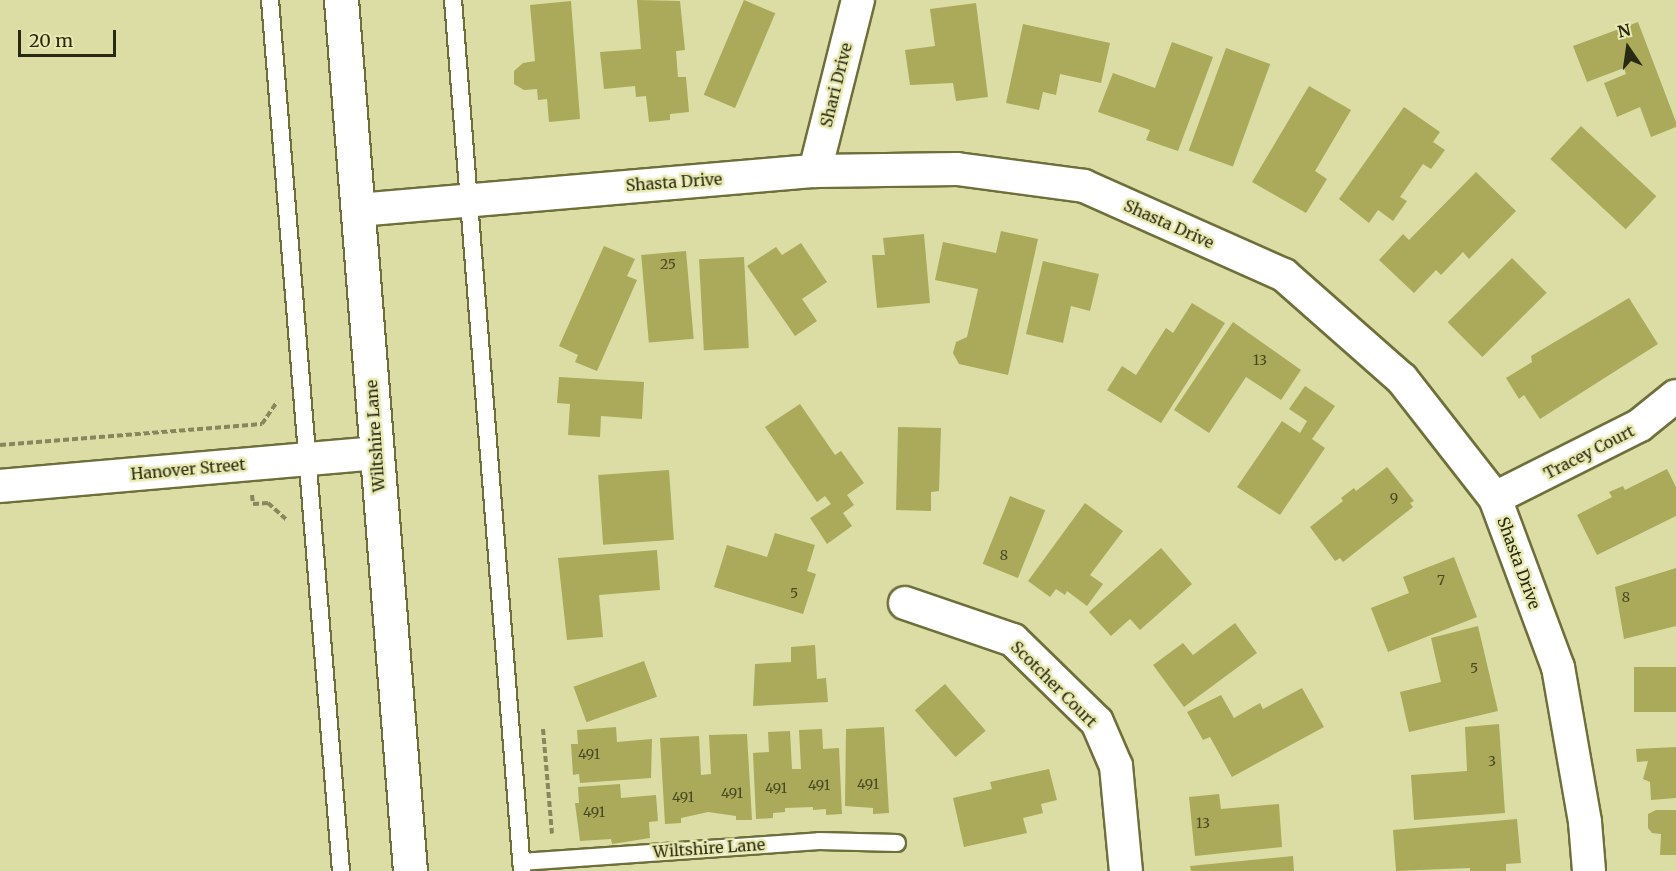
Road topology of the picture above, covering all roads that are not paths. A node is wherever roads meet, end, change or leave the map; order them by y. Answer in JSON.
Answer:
{"nodes":[{"id":1,"x":270,"y":0,"type":"edge"},
{"id":2,"x":341,"y":0,"type":"edge"},
{"id":3,"x":453,"y":0,"type":"edge"},
{"id":4,"x":858,"y":0,"type":"edge"},
{"id":5,"x":815,"y":171,"type":"junction"},
{"id":6,"x":469,"y":198,"type":"junction"},
{"id":7,"x":358,"y":210,"type":"junction"},
{"id":8,"x":1676,"y":396,"type":"edge"},
{"id":9,"x":376,"y":453,"type":"junction"},
{"id":10,"x":307,"y":459,"type":"junction"},
{"id":11,"x":0,"y":486,"type":"edge"},
{"id":12,"x":1495,"y":498,"type":"junction"},
{"id":13,"x":905,"y":603,"type":"dead end"},
{"id":14,"x":897,"y":843,"type":"dead end"},
{"id":15,"x":521,"y":866,"type":"edge"},
{"id":16,"x":341,"y":871,"type":"edge"},
{"id":17,"x":410,"y":871,"type":"edge"},
{"id":18,"x":1126,"y":871,"type":"edge"},
{"id":19,"x":1588,"y":871,"type":"edge"}],
"edges":[{"from":1,"to":10,"type":"lane"},
{"from":2,"to":7,"type":"main road","name":"Wiltshire Lane"},
{"from":3,"to":6,"type":"lane","name":"Wiltshire Lane"},
{"from":4,"to":5,"type":"street","name":"Shari Drive"},
{"from":5,"to":6,"type":"street","name":"Shasta Drive"},
{"from":5,"to":12,"type":"street","name":"Shasta Drive"},
{"from":6,"to":7,"type":"street","name":"Shasta Drive"},
{"from":6,"to":15,"type":"lane","name":"Wiltshire Lane"},
{"from":7,"to":9,"type":"main road","name":"Wiltshire Lane"},
{"from":8,"to":12,"type":"street","name":"Tracey Court"},
{"from":9,"to":10,"type":"street","name":"Hanover Street"},
{"from":9,"to":17,"type":"main road","name":"Wiltshire Lane"},
{"from":10,"to":11,"type":"street","name":"Hanover Street"},
{"from":10,"to":16,"type":"lane"},
{"from":12,"to":19,"type":"street","name":"Shasta Drive"},
{"from":13,"to":18,"type":"street","name":"Scotcher Court"},
{"from":14,"to":15,"type":"lane","name":"Wiltshire Lane"}]}
